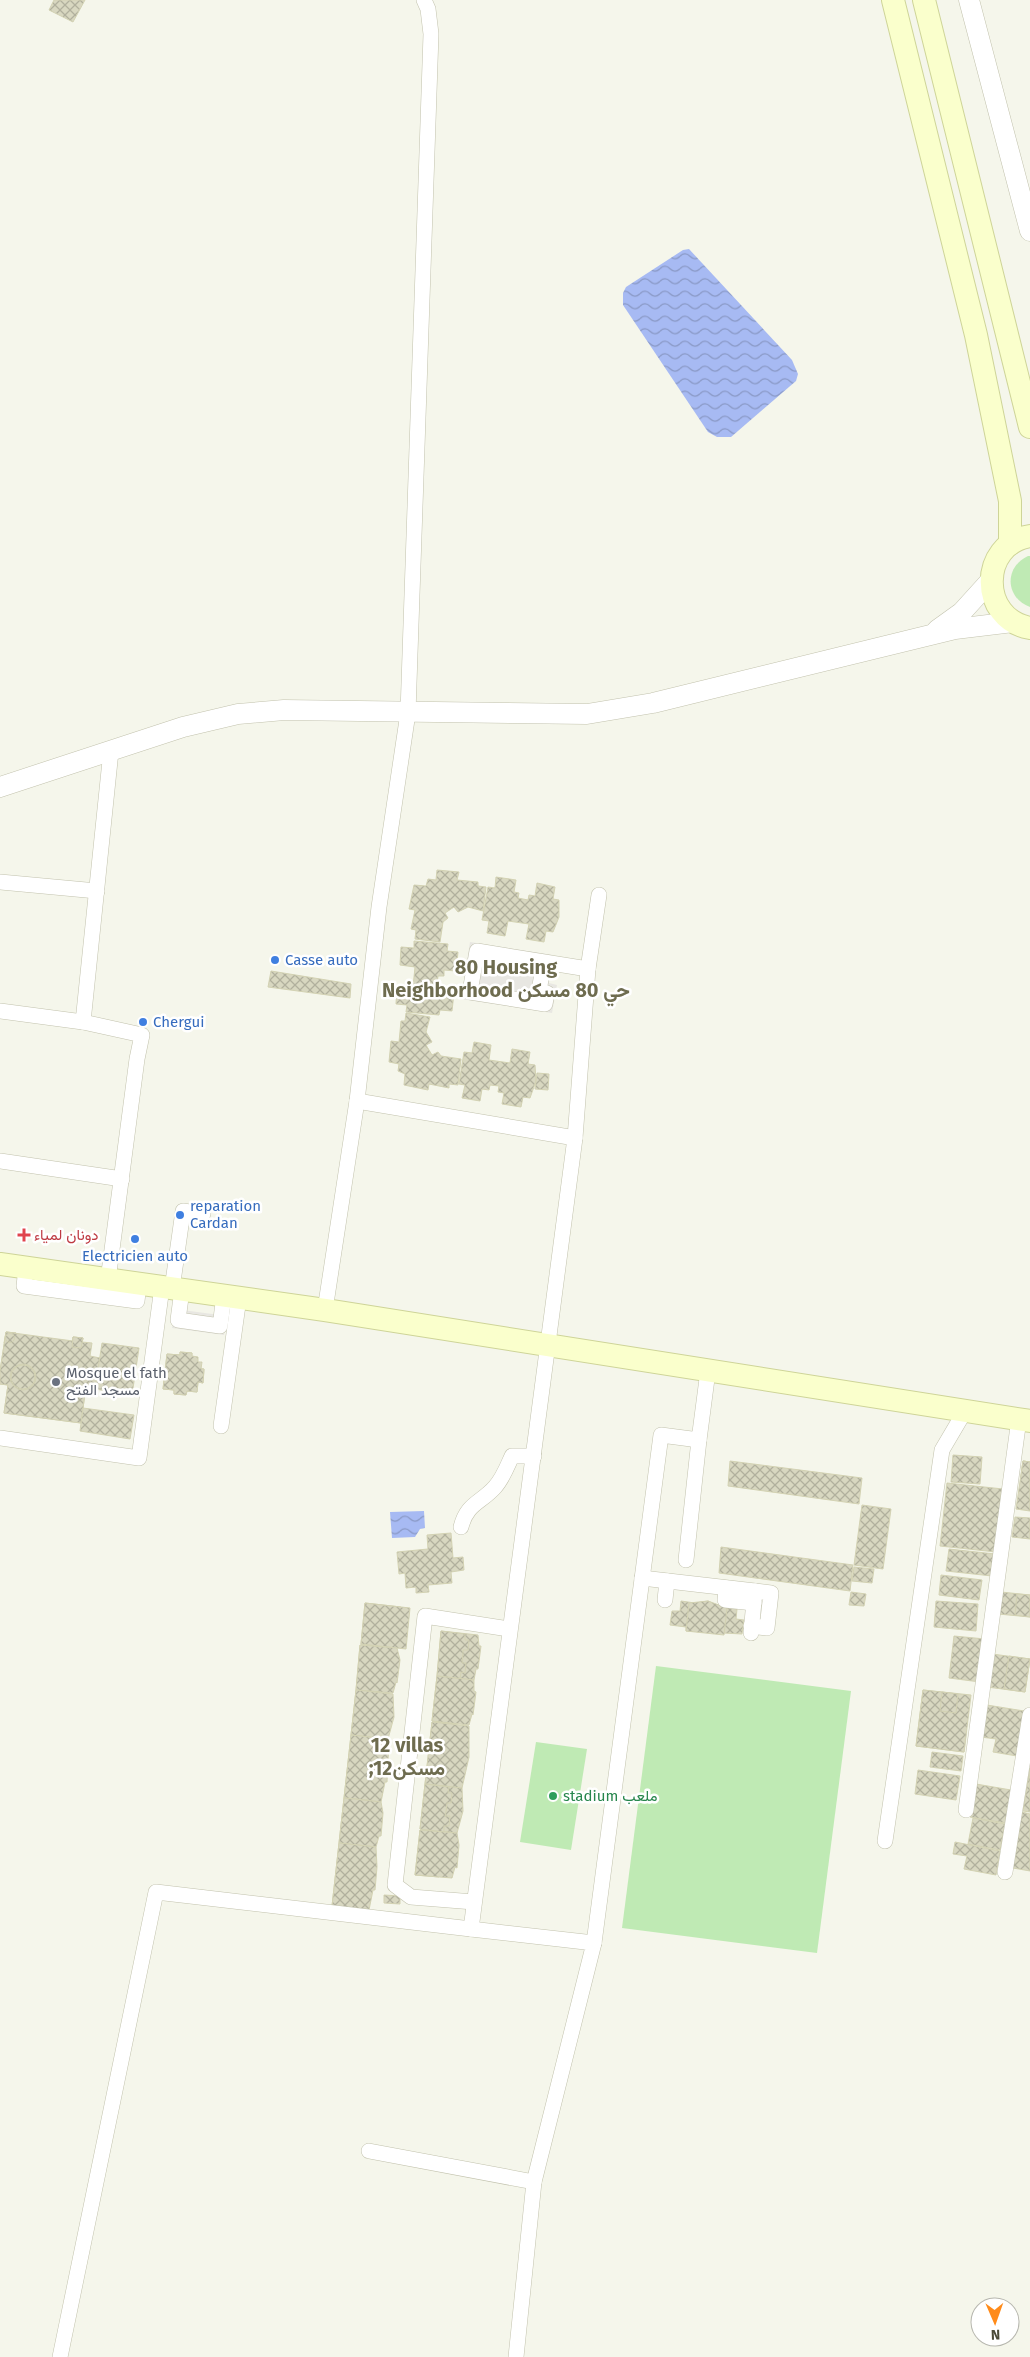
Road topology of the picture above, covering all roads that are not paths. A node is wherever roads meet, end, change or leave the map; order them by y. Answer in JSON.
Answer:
{"nodes":[{"id":1,"x":424,"y":0,"type":"edge"},
{"id":2,"x":893,"y":0,"type":"edge"},
{"id":3,"x":924,"y":0,"type":"edge"},
{"id":4,"x":969,"y":0,"type":"edge"},
{"id":5,"x":1030,"y":231,"type":"edge"},
{"id":6,"x":1030,"y":427,"type":"edge"},
{"id":7,"x":1020,"y":540,"type":"edge"},
{"id":8,"x":991,"y":580,"type":"junction"},
{"id":9,"x":1022,"y":625,"type":"edge"},
{"id":10,"x":927,"y":636,"type":"junction"},
{"id":11,"x":408,"y":713,"type":"junction"},
{"id":12,"x":111,"y":751,"type":"junction"},
{"id":13,"x":0,"y":787,"type":"edge"},
{"id":14,"x":0,"y":882,"type":"edge"},
{"id":15,"x":97,"y":891,"type":"junction"},
{"id":16,"x":599,"y":895,"type":"dead end"},
{"id":17,"x":544,"y":962,"type":"junction"},
{"id":18,"x":588,"y":969,"type":"junction"},
{"id":19,"x":0,"y":1011,"type":"edge"},
{"id":20,"x":83,"y":1022,"type":"junction"},
{"id":21,"x":357,"y":1101,"type":"junction"},
{"id":22,"x":575,"y":1138,"type":"junction"},
{"id":23,"x":0,"y":1161,"type":"edge"},
{"id":24,"x":122,"y":1179,"type":"junction"},
{"id":25,"x":203,"y":1214,"type":"dead end"},
{"id":26,"x":0,"y":1264,"type":"edge"},
{"id":27,"x":26,"y":1268,"type":"junction"},
{"id":28,"x":108,"y":1280,"type":"junction"},
{"id":29,"x":139,"y":1284,"type":"junction"},
{"id":30,"x":172,"y":1289,"type":"junction"},
{"id":31,"x":231,"y":1297,"type":"junction"},
{"id":32,"x":325,"y":1310,"type":"junction"},
{"id":33,"x":547,"y":1345,"type":"junction"},
{"id":34,"x":708,"y":1370,"type":"junction"},
{"id":35,"x":965,"y":1411,"type":"junction"},
{"id":36,"x":1025,"y":1420,"type":"edge"},
{"id":37,"x":221,"y":1426,"type":"dead end"},
{"id":38,"x":0,"y":1438,"type":"edge"},
{"id":39,"x":699,"y":1440,"type":"junction"},
{"id":40,"x":534,"y":1456,"type":"junction"},
{"id":41,"x":461,"y":1527,"type":"dead end"},
{"id":42,"x":686,"y":1560,"type":"dead end"},
{"id":43,"x":642,"y":1578,"type":"junction"},
{"id":44,"x":668,"y":1581,"type":"junction"},
{"id":45,"x":665,"y":1600,"type":"dead end"},
{"id":46,"x":509,"y":1629,"type":"junction"},
{"id":47,"x":751,"y":1630,"type":"dead end"},
{"id":48,"x":1030,"y":1715,"type":"edge"},
{"id":49,"x":966,"y":1810,"type":"dead end"},
{"id":50,"x":885,"y":1840,"type":"dead end"},
{"id":51,"x":1005,"y":1872,"type":"dead end"},
{"id":52,"x":474,"y":1902,"type":"junction"},
{"id":53,"x":471,"y":1929,"type":"junction"},
{"id":54,"x":594,"y":1944,"type":"junction"},
{"id":55,"x":369,"y":2152,"type":"dead end"},
{"id":56,"x":534,"y":2182,"type":"junction"},
{"id":57,"x":60,"y":2357,"type":"edge"},
{"id":58,"x":516,"y":2357,"type":"edge"}],
"edges":[{"from":1,"to":11,"type":"street"},
{"from":2,"to":7,"type":"main road"},
{"from":3,"to":6,"type":"main road"},
{"from":4,"to":5,"type":"street"},
{"from":7,"to":8,"type":"main road"},
{"from":8,"to":9,"type":"main road"},
{"from":8,"to":10,"type":"street"},
{"from":9,"to":10,"type":"street"},
{"from":10,"to":11,"type":"street"},
{"from":11,"to":12,"type":"street"},
{"from":11,"to":21,"type":"street"},
{"from":12,"to":13,"type":"street"},
{"from":12,"to":15,"type":"street"},
{"from":14,"to":15,"type":"street"},
{"from":15,"to":20,"type":"street"},
{"from":16,"to":18,"type":"street"},
{"from":17,"to":17,"type":"street"},
{"from":17,"to":18,"type":"street"},
{"from":18,"to":22,"type":"street"},
{"from":19,"to":20,"type":"street"},
{"from":20,"to":24,"type":"street"},
{"from":21,"to":22,"type":"street"},
{"from":21,"to":32,"type":"street"},
{"from":22,"to":33,"type":"street"},
{"from":23,"to":24,"type":"street"},
{"from":24,"to":28,"type":"street"},
{"from":25,"to":30,"type":"street"},
{"from":26,"to":27,"type":"main road"},
{"from":27,"to":28,"type":"main road"},
{"from":27,"to":29,"type":"street"},
{"from":28,"to":29,"type":"main road"},
{"from":29,"to":30,"type":"main road"},
{"from":30,"to":31,"type":"main road"},
{"from":30,"to":31,"type":"street"},
{"from":30,"to":38,"type":"street"},
{"from":31,"to":32,"type":"main road"},
{"from":31,"to":37,"type":"street"},
{"from":32,"to":33,"type":"main road"},
{"from":33,"to":34,"type":"main road"},
{"from":33,"to":40,"type":"street"},
{"from":34,"to":35,"type":"main road"},
{"from":34,"to":39,"type":"street"},
{"from":35,"to":36,"type":"main road"},
{"from":35,"to":50,"type":"street"},
{"from":36,"to":49,"type":"street"},
{"from":39,"to":42,"type":"street"},
{"from":39,"to":43,"type":"street"},
{"from":40,"to":41,"type":"street"},
{"from":40,"to":46,"type":"street"},
{"from":43,"to":44,"type":"street"},
{"from":43,"to":54,"type":"street"},
{"from":44,"to":45,"type":"street"},
{"from":44,"to":47,"type":"street"},
{"from":46,"to":52,"type":"street"},
{"from":46,"to":52,"type":"street"},
{"from":48,"to":51,"type":"street"},
{"from":52,"to":53,"type":"street"},
{"from":53,"to":54,"type":"street"},
{"from":53,"to":57,"type":"street"},
{"from":54,"to":56,"type":"street"},
{"from":55,"to":56,"type":"street"},
{"from":56,"to":58,"type":"street"}]}
